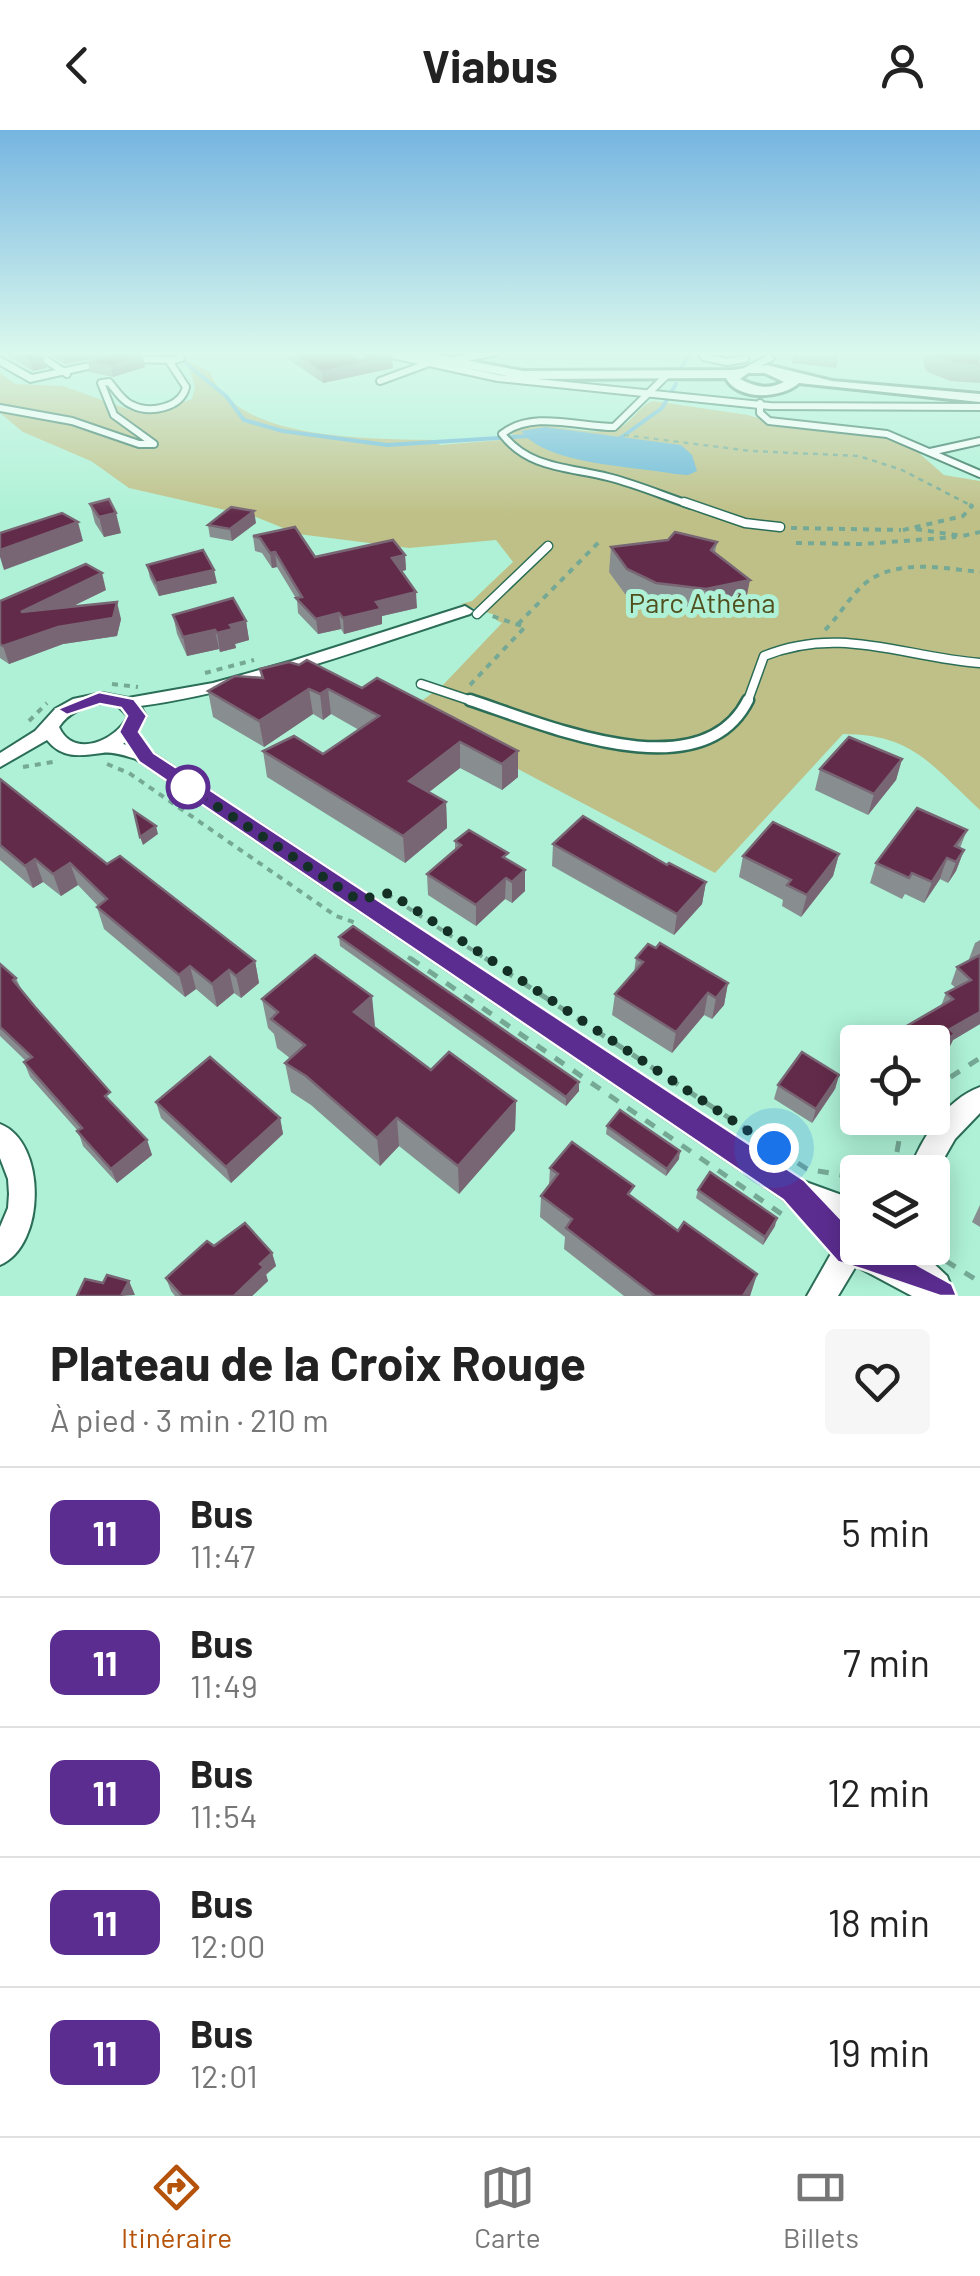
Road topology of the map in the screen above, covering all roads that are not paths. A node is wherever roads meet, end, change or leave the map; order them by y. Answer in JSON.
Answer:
{"nodes":[{"id":1,"x":105,"y":406,"type":"edge"},
{"id":2,"x":633,"y":406,"type":"edge"},
{"id":3,"x":761,"y":406,"type":"edge"},
{"id":4,"x":937,"y":406,"type":"edge"},
{"id":5,"x":980,"y":407,"type":"edge"},
{"id":6,"x":0,"y":408,"type":"edge"},
{"id":7,"x":980,"y":441,"type":"edge"},
{"id":8,"x":930,"y":452,"type":"junction"},
{"id":9,"x":980,"y":472,"type":"edge"},
{"id":10,"x":780,"y":528,"type":"road end"},
{"id":11,"x":548,"y":546,"type":"dead end"},
{"id":12,"x":471,"y":612,"type":"joint"},
{"id":13,"x":980,"y":663,"type":"edge"},
{"id":14,"x":421,"y":684,"type":"dead end"},
{"id":15,"x":131,"y":717,"type":"junction"},
{"id":16,"x":51,"y":728,"type":"junction"},
{"id":17,"x":64,"y":754,"type":"junction"},
{"id":18,"x":142,"y":754,"type":"junction"},
{"id":19,"x":105,"y":755,"type":"junction"},
{"id":20,"x":7,"y":763,"type":"edge"},
{"id":21,"x":980,"y":1098,"type":"edge"},
{"id":22,"x":0,"y":1136,"type":"edge"},
{"id":23,"x":929,"y":1155,"type":"edge"},
{"id":24,"x":840,"y":1216,"type":"edge"},
{"id":25,"x":0,"y":1252,"type":"edge"},
{"id":26,"x":842,"y":1265,"type":"edge"},
{"id":27,"x":900,"y":1265,"type":"edge"},
{"id":28,"x":904,"y":1265,"type":"edge"},
{"id":29,"x":822,"y":1296,"type":"edge"},
{"id":30,"x":940,"y":1296,"type":"edge"},
{"id":31,"x":948,"y":1296,"type":"edge"}],
"edges":[{"from":1,"to":6,"type":"lane"},
{"from":2,"to":10,"type":"lane"},
{"from":3,"to":8,"type":"lane"},
{"from":4,"to":5,"type":"lane"},
{"from":7,"to":8,"type":"lane"},
{"from":8,"to":9,"type":"lane"},
{"from":11,"to":12,"type":"lane"},
{"from":12,"to":15,"type":"street"},
{"from":13,"to":14,"type":"lane"},
{"from":15,"to":16,"type":"street"},
{"from":15,"to":18,"type":"street"},
{"from":15,"to":19,"type":"street"},
{"from":16,"to":17,"type":"street"},
{"from":16,"to":20,"type":"street"},
{"from":17,"to":19,"type":"street"},
{"from":17,"to":20,"type":"street"},
{"from":18,"to":19,"type":"street"},
{"from":18,"to":24,"type":"street"},
{"from":21,"to":23,"type":"street"},
{"from":22,"to":25,"type":"street"},
{"from":26,"to":29,"type":"street"},
{"from":27,"to":30,"type":"street"},
{"from":28,"to":31,"type":"street"}]}
